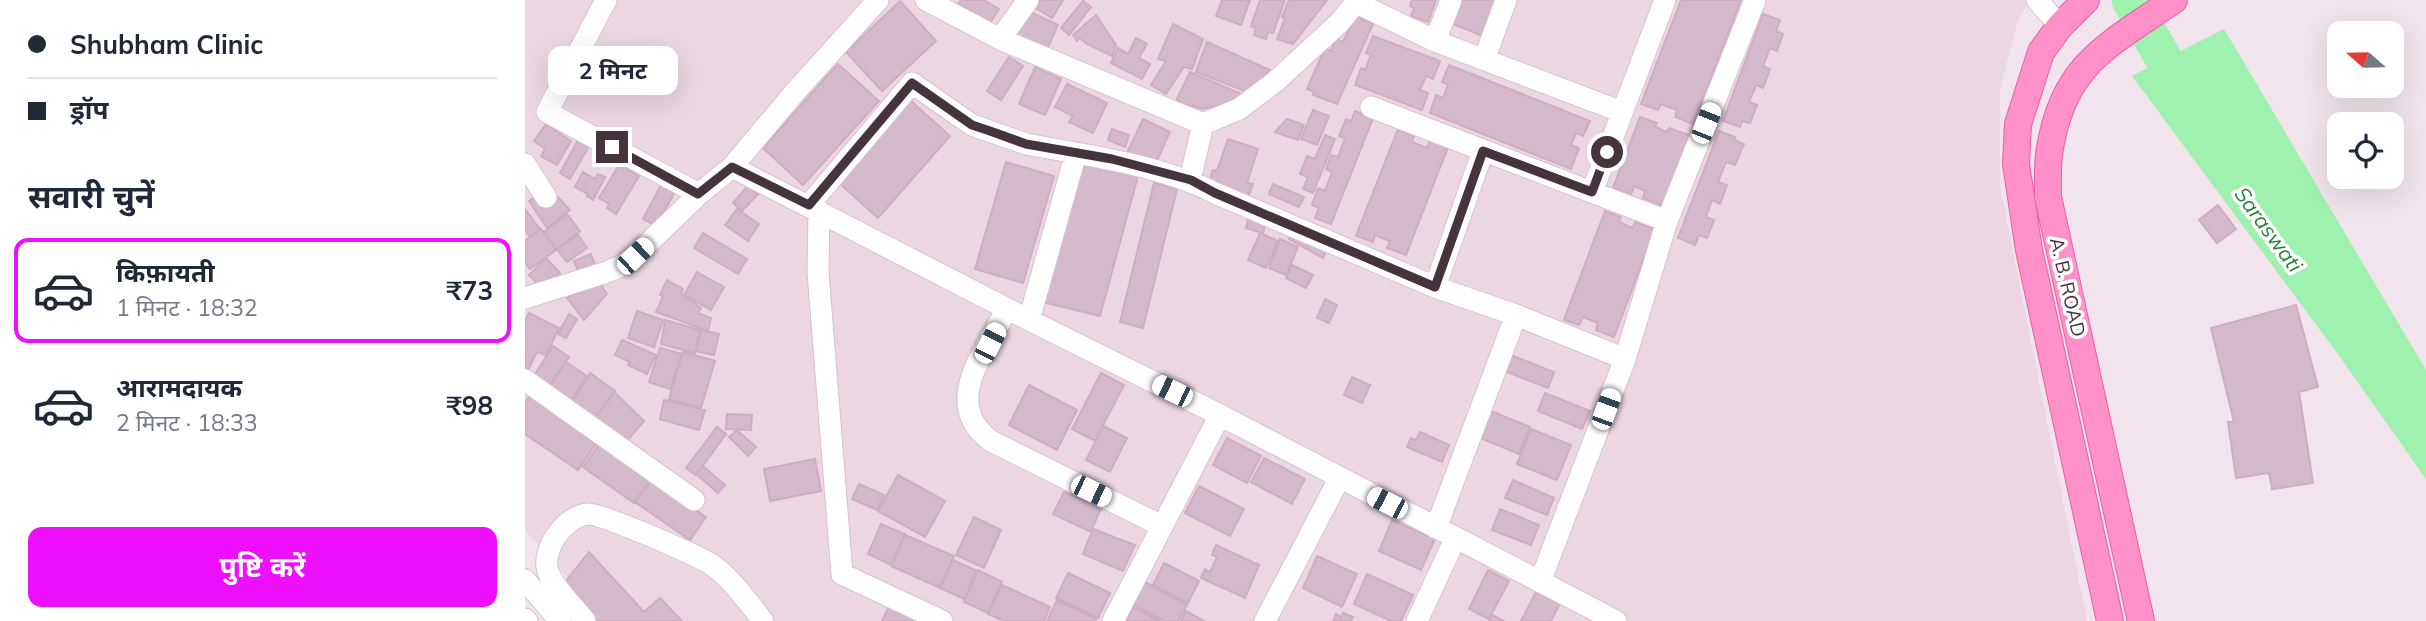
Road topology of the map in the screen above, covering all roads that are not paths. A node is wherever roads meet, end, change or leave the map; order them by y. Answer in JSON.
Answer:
{"nodes":[{"id":1,"x":605,"y":0,"type":"edge"},
{"id":2,"x":878,"y":0,"type":"edge"},
{"id":3,"x":926,"y":0,"type":"edge"},
{"id":4,"x":1028,"y":0,"type":"edge"},
{"id":5,"x":1451,"y":0,"type":"edge"},
{"id":6,"x":1506,"y":0,"type":"edge"},
{"id":7,"x":1665,"y":0,"type":"edge"},
{"id":8,"x":1755,"y":0,"type":"edge"},
{"id":9,"x":2037,"y":0,"type":"edge"},
{"id":10,"x":2174,"y":0,"type":"edge"},
{"id":11,"x":1358,"y":1,"type":"edge"},
{"id":12,"x":2084,"y":1,"type":"edge"},
{"id":13,"x":2060,"y":26,"type":"junction"},
{"id":14,"x":1000,"y":39,"type":"junction"},
{"id":15,"x":1435,"y":41,"type":"junction"},
{"id":16,"x":1484,"y":60,"type":"junction"},
{"id":17,"x":1371,"y":107,"type":"dead end"},
{"id":18,"x":1622,"y":111,"type":"junction"},
{"id":19,"x":1203,"y":124,"type":"junction"},
{"id":20,"x":1483,"y":151,"type":"junction"},
{"id":21,"x":1076,"y":153,"type":"junction"},
{"id":22,"x":525,"y":164,"type":"edge"},
{"id":23,"x":732,"y":167,"type":"junction"},
{"id":24,"x":1191,"y":180,"type":"junction"},
{"id":25,"x":1592,"y":192,"type":"junction"},
{"id":26,"x":698,"y":194,"type":"junction"},
{"id":27,"x":545,"y":197,"type":"dead end"},
{"id":28,"x":814,"y":208,"type":"junction"},
{"id":29,"x":1667,"y":221,"type":"junction"},
{"id":30,"x":1435,"y":287,"type":"junction"},
{"id":31,"x":525,"y":298,"type":"edge"},
{"id":32,"x":1007,"y":309,"type":"junction"},
{"id":33,"x":1516,"y":315,"type":"junction"},
{"id":34,"x":1029,"y":320,"type":"junction"},
{"id":35,"x":1625,"y":359,"type":"junction"},
{"id":36,"x":525,"y":380,"type":"edge"},
{"id":37,"x":1220,"y":415,"type":"junction"},
{"id":38,"x":1339,"y":479,"type":"junction"},
{"id":39,"x":694,"y":500,"type":"dead end"},
{"id":40,"x":1162,"y":526,"type":"junction"},
{"id":41,"x":1436,"y":528,"type":"junction"},
{"id":42,"x":1455,"y":539,"type":"junction"},
{"id":43,"x":525,"y":580,"type":"edge"},
{"id":44,"x":1540,"y":582,"type":"junction"},
{"id":45,"x":560,"y":621,"type":"edge"},
{"id":46,"x":585,"y":621,"type":"edge"},
{"id":47,"x":763,"y":621,"type":"edge"},
{"id":48,"x":942,"y":621,"type":"edge"},
{"id":49,"x":1113,"y":621,"type":"edge"},
{"id":50,"x":1265,"y":621,"type":"edge"},
{"id":51,"x":1417,"y":621,"type":"edge"},
{"id":52,"x":1616,"y":621,"type":"edge"},
{"id":53,"x":2110,"y":621,"type":"edge"},
{"id":54,"x":2141,"y":621,"type":"edge"}],
"edges":[{"from":1,"to":26,"type":"street"},
{"from":2,"to":23,"type":"street"},
{"from":3,"to":14,"type":"street"},
{"from":4,"to":14,"type":"street"},
{"from":5,"to":15,"type":"street"},
{"from":6,"to":16,"type":"street"},
{"from":7,"to":18,"type":"street"},
{"from":8,"to":29,"type":"street"},
{"from":9,"to":13,"type":"street"},
{"from":10,"to":54,"type":"main road","name":"A. B. ROAD"},
{"from":11,"to":15,"type":"street"},
{"from":11,"to":19,"type":"street"},
{"from":12,"to":13,"type":"main road","name":"A. B. ROAD"},
{"from":13,"to":53,"type":"main road","name":"A. B. ROAD"},
{"from":14,"to":19,"type":"street"},
{"from":15,"to":16,"type":"street"},
{"from":16,"to":18,"type":"street"},
{"from":17,"to":20,"type":"street"},
{"from":18,"to":25,"type":"street"},
{"from":19,"to":24,"type":"street"},
{"from":20,"to":25,"type":"street"},
{"from":20,"to":30,"type":"street"},
{"from":21,"to":24,"type":"street"},
{"from":21,"to":28,"type":"street"},
{"from":21,"to":34,"type":"street"},
{"from":22,"to":27,"type":"street"},
{"from":23,"to":26,"type":"street"},
{"from":23,"to":28,"type":"street"},
{"from":24,"to":30,"type":"street"},
{"from":25,"to":29,"type":"street"},
{"from":26,"to":31,"type":"street"},
{"from":28,"to":32,"type":"street"},
{"from":28,"to":48,"type":"street"},
{"from":29,"to":35,"type":"street"},
{"from":30,"to":33,"type":"street"},
{"from":32,"to":34,"type":"street"},
{"from":32,"to":40,"type":"street"},
{"from":33,"to":35,"type":"street"},
{"from":33,"to":41,"type":"street"},
{"from":34,"to":37,"type":"street"},
{"from":35,"to":44,"type":"street"},
{"from":36,"to":39,"type":"street"},
{"from":37,"to":38,"type":"street"},
{"from":37,"to":40,"type":"street"},
{"from":38,"to":41,"type":"street"},
{"from":38,"to":50,"type":"street"},
{"from":40,"to":49,"type":"street"},
{"from":41,"to":42,"type":"street"},
{"from":42,"to":44,"type":"street"},
{"from":42,"to":51,"type":"street"},
{"from":43,"to":45,"type":"street"},
{"from":44,"to":52,"type":"street"},
{"from":46,"to":47,"type":"street"}]}
